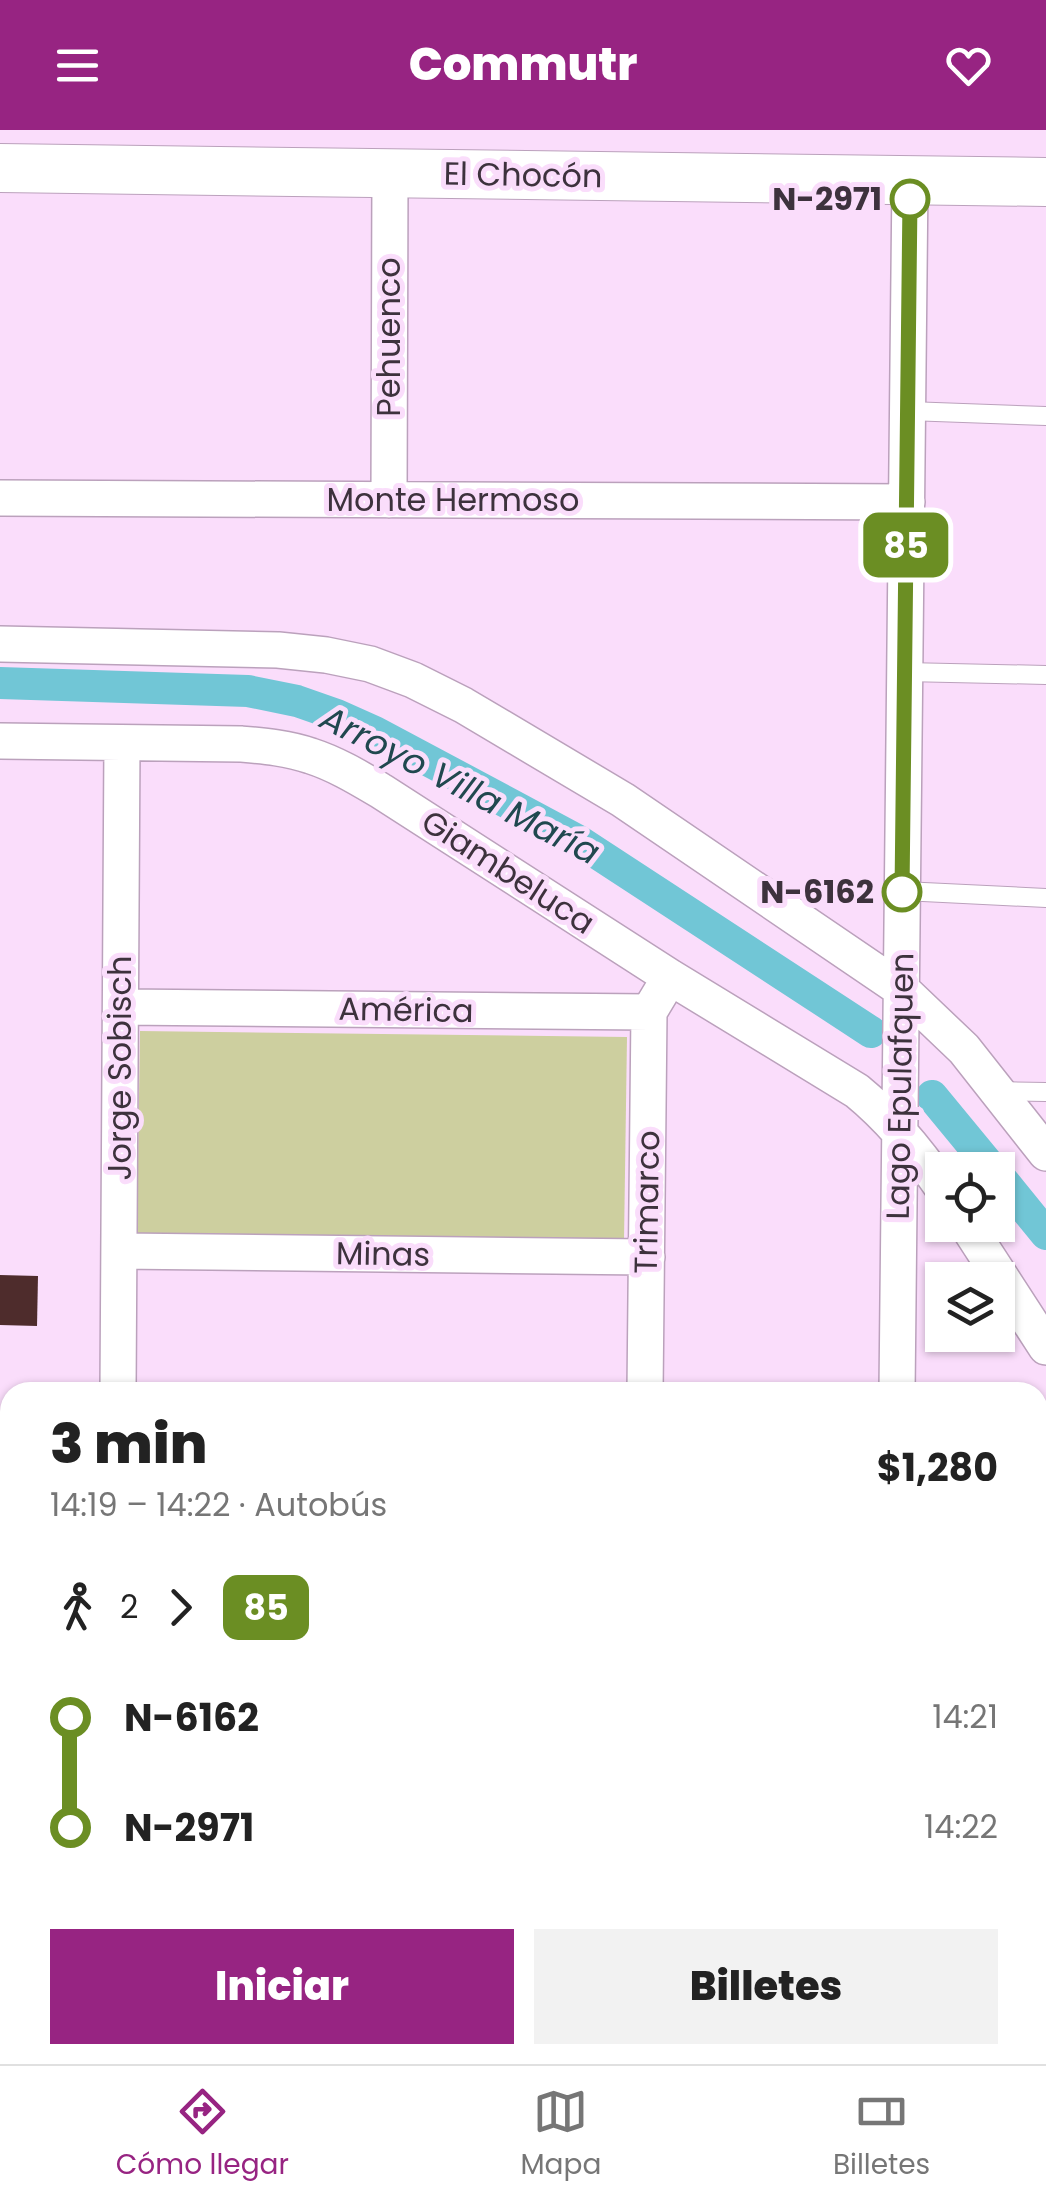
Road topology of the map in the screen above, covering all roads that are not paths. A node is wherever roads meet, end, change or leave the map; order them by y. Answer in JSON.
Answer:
{"nodes":[{"id":1,"x":0,"y":168,"type":"edge"},
{"id":2,"x":390,"y":173,"type":"junction"},
{"id":3,"x":910,"y":180,"type":"junction"},
{"id":4,"x":1046,"y":182,"type":"edge"},
{"id":5,"x":908,"y":411,"type":"junction"},
{"id":6,"x":1046,"y":416,"type":"edge"},
{"id":7,"x":0,"y":498,"type":"edge"},
{"id":8,"x":389,"y":500,"type":"junction"},
{"id":9,"x":907,"y":502,"type":"junction"},
{"id":10,"x":0,"y":644,"type":"edge"},
{"id":11,"x":905,"y":672,"type":"junction"},
{"id":12,"x":1046,"y":675,"type":"edge"},
{"id":13,"x":0,"y":741,"type":"edge"},
{"id":14,"x":122,"y":742,"type":"junction"},
{"id":15,"x":902,"y":892,"type":"junction"},
{"id":16,"x":1046,"y":898,"type":"edge"},
{"id":17,"x":670,"y":977,"type":"junction"},
{"id":18,"x":901,"y":989,"type":"junction"},
{"id":19,"x":120,"y":1007,"type":"junction"},
{"id":20,"x":649,"y":1012,"type":"junction"},
{"id":21,"x":997,"y":1091,"type":"junction"},
{"id":22,"x":1046,"y":1092,"type":"edge"},
{"id":23,"x":900,"y":1134,"type":"junction"},
{"id":24,"x":1046,"y":1154,"type":"edge"},
{"id":25,"x":925,"y":1162,"type":"edge"},
{"id":26,"x":978,"y":1242,"type":"edge"},
{"id":27,"x":119,"y":1251,"type":"junction"},
{"id":28,"x":647,"y":1257,"type":"junction"},
{"id":29,"x":1046,"y":1347,"type":"edge"},
{"id":30,"x":118,"y":1382,"type":"edge"},
{"id":31,"x":645,"y":1382,"type":"edge"},
{"id":32,"x":897,"y":1382,"type":"edge"}],
"edges":[{"from":1,"to":2,"type":"main road","name":"El Chocón"},
{"from":2,"to":3,"type":"main road","name":"El Chocón"},
{"from":2,"to":8,"type":"street","name":"Pehuenco"},
{"from":3,"to":4,"type":"main road","name":"El Chocón"},
{"from":3,"to":5,"type":"street","name":"Lago Epulafquen"},
{"from":5,"to":6,"type":"lane"},
{"from":5,"to":9,"type":"street","name":"Lago Epulafquen"},
{"from":7,"to":8,"type":"street","name":"Monte Hermoso"},
{"from":8,"to":9,"type":"street","name":"Monte Hermoso"},
{"from":9,"to":11,"type":"street","name":"Lago Epulafquen"},
{"from":10,"to":18,"type":"street"},
{"from":11,"to":12,"type":"lane"},
{"from":11,"to":15,"type":"street","name":"Lago Epulafquen"},
{"from":13,"to":14,"type":"street","name":"Giambeluca"},
{"from":14,"to":17,"type":"street","name":"Giambeluca"},
{"from":14,"to":19,"type":"street","name":"Jorge Sobisch"},
{"from":15,"to":16,"type":"lane"},
{"from":15,"to":18,"type":"street","name":"Lago Epulafquen"},
{"from":17,"to":20,"type":"street"},
{"from":17,"to":23,"type":"street","name":"Giambeluca"},
{"from":18,"to":21,"type":"street"},
{"from":18,"to":23,"type":"street","name":"Lago Epulafquen"},
{"from":19,"to":20,"type":"street","name":"América"},
{"from":19,"to":27,"type":"street","name":"Jorge Sobisch"},
{"from":20,"to":28,"type":"street","name":"Trimarco"},
{"from":21,"to":22,"type":"lane"},
{"from":21,"to":24,"type":"street"},
{"from":23,"to":25,"type":"street","name":"Giambeluca"},
{"from":23,"to":32,"type":"street","name":"Lago Epulafquen"},
{"from":26,"to":29,"type":"street"},
{"from":27,"to":28,"type":"street","name":"Minas"},
{"from":27,"to":30,"type":"street","name":"Jorge Sobisch"},
{"from":28,"to":31,"type":"street","name":"Trimarco"}]}
